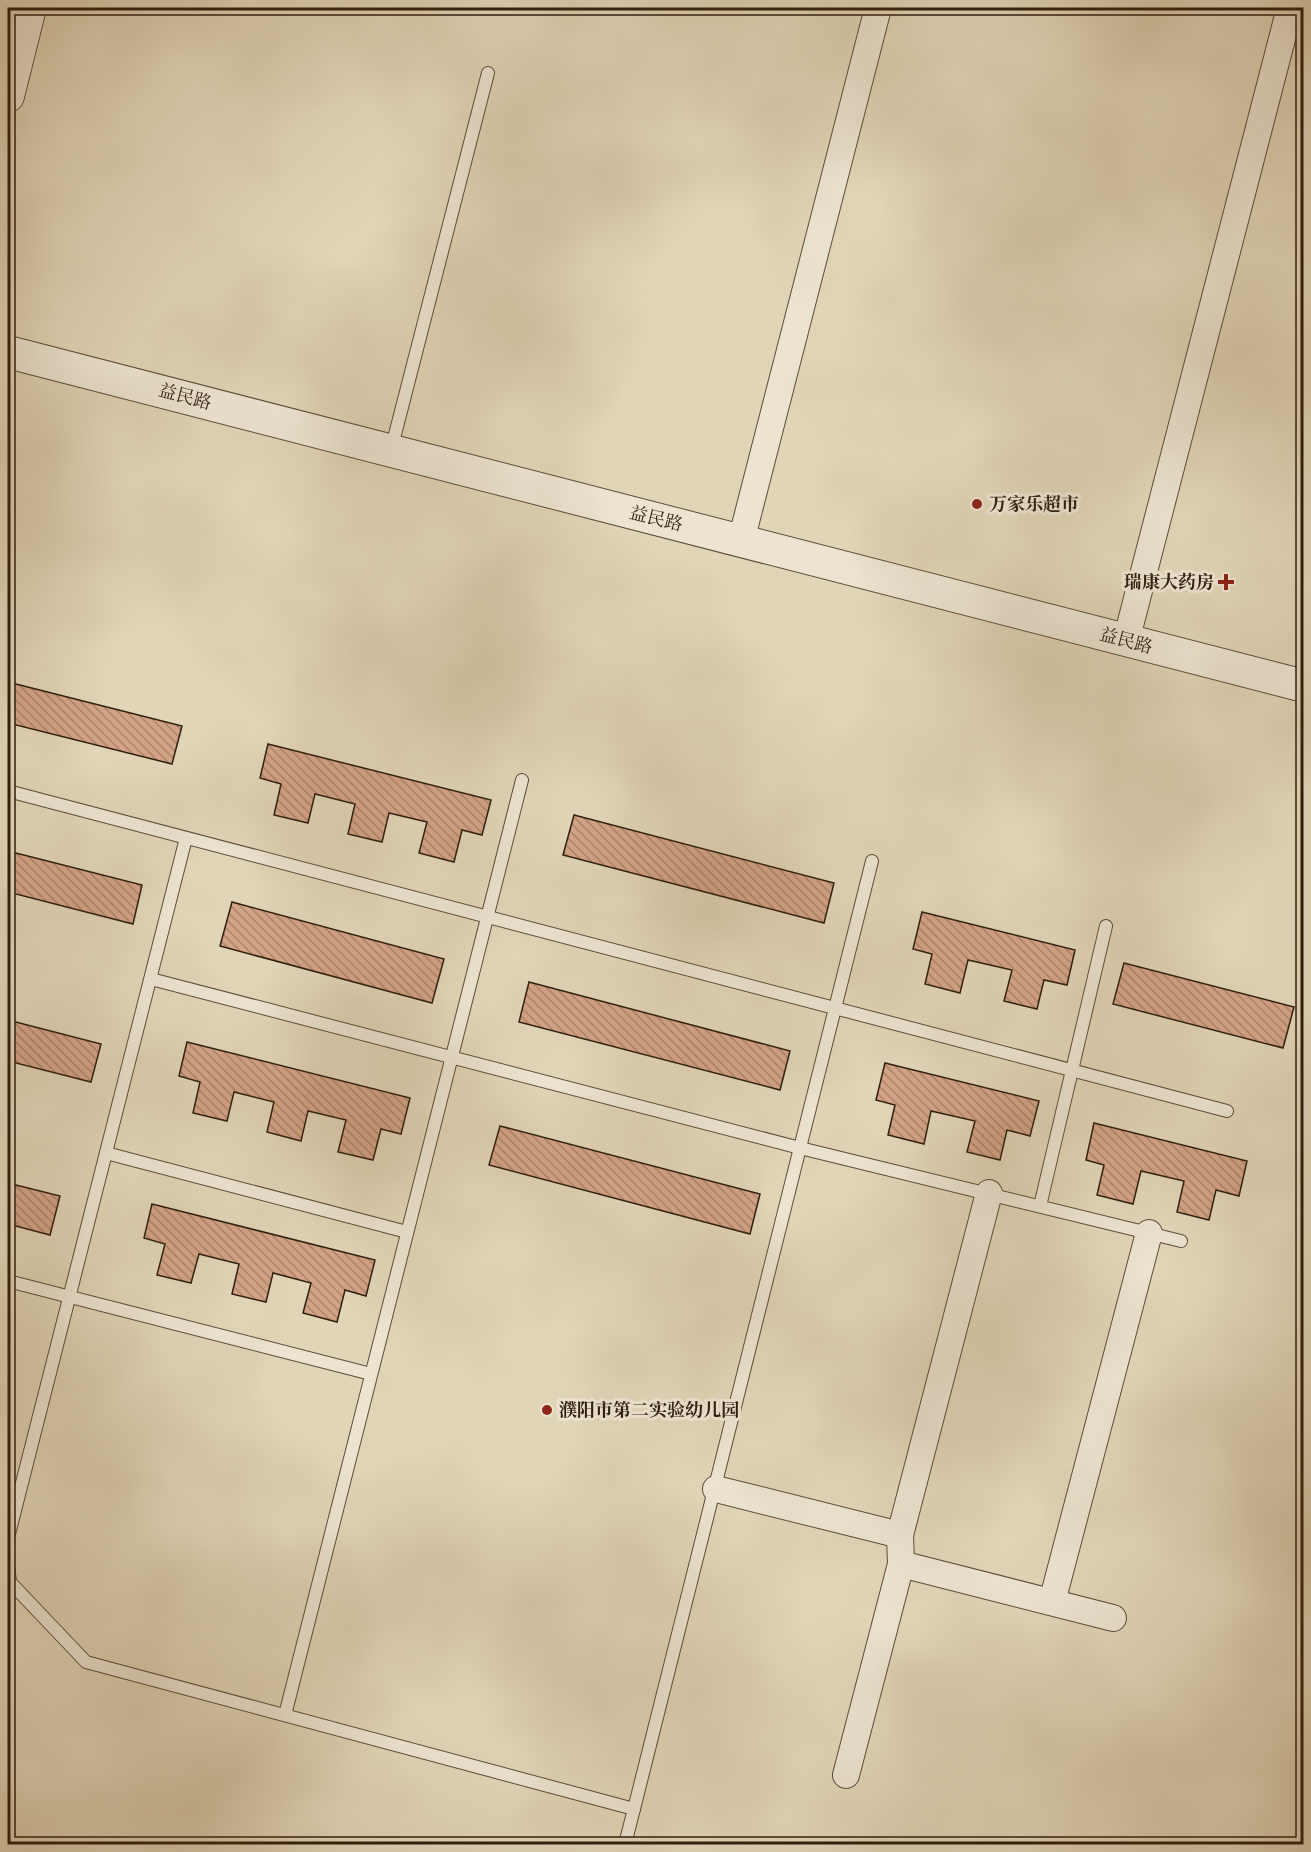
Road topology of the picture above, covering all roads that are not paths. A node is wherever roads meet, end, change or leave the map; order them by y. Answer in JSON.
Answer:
{"nodes":[{"id":1,"x":30,"y":8,"type":"edge"},
{"id":2,"x":878,"y":8,"type":"edge"},
{"id":3,"x":1290,"y":8,"type":"edge"},
{"id":4,"x":488,"y":73,"type":"dead end"},
{"id":5,"x":8,"y":96,"type":"edge"},
{"id":6,"x":8,"y":352,"type":"edge"},
{"id":7,"x":391,"y":451,"type":"junction"},
{"id":8,"x":741,"y":541,"type":"junction"},
{"id":9,"x":1126,"y":640,"type":"junction"},
{"id":10,"x":1304,"y":687,"type":"edge"},
{"id":11,"x":522,"y":780,"type":"dead end"},
{"id":12,"x":8,"y":791,"type":"edge"},
{"id":13,"x":186,"y":838,"type":"junction"},
{"id":14,"x":872,"y":861,"type":"dead end"},
{"id":15,"x":488,"y":917,"type":"junction"},
{"id":16,"x":1106,"y":926,"type":"dead end"},
{"id":17,"x":151,"y":979,"type":"junction"},
{"id":18,"x":836,"y":1008,"type":"junction"},
{"id":19,"x":452,"y":1057,"type":"junction"},
{"id":20,"x":1071,"y":1070,"type":"junction"},
{"id":21,"x":1227,"y":1111,"type":"dead end"},
{"id":22,"x":800,"y":1148,"type":"junction"},
{"id":23,"x":106,"y":1153,"type":"junction"},
{"id":24,"x":989,"y":1193,"type":"junction"},
{"id":25,"x":1040,"y":1206,"type":"junction"},
{"id":26,"x":407,"y":1232,"type":"junction"},
{"id":27,"x":1149,"y":1233,"type":"junction"},
{"id":28,"x":1181,"y":1241,"type":"dead end"},
{"id":29,"x":8,"y":1281,"type":"edge"},
{"id":30,"x":69,"y":1297,"type":"junction"},
{"id":31,"x":371,"y":1374,"type":"junction"},
{"id":32,"x":716,"y":1489,"type":"junction"},
{"id":33,"x":900,"y":1535,"type":"junction"},
{"id":34,"x":8,"y":1538,"type":"edge"},
{"id":35,"x":901,"y":1564,"type":"junction"},
{"id":36,"x":8,"y":1565,"type":"edge"},
{"id":37,"x":1052,"y":1602,"type":"junction"},
{"id":38,"x":1113,"y":1618,"type":"dead end"},
{"id":39,"x":285,"y":1715,"type":"junction"},
{"id":40,"x":846,"y":1775,"type":"dead end"},
{"id":41,"x":634,"y":1809,"type":"junction"},
{"id":42,"x":625,"y":1845,"type":"edge"}],
"edges":[{"from":1,"to":5,"type":"street"},
{"from":2,"to":8,"type":"street"},
{"from":3,"to":9,"type":"street"},
{"from":4,"to":7,"type":"lane"},
{"from":6,"to":7,"type":"street","name":"益民路"},
{"from":7,"to":8,"type":"street","name":"益民路"},
{"from":8,"to":9,"type":"street","name":"益民路"},
{"from":9,"to":10,"type":"street","name":"益民路"},
{"from":11,"to":15,"type":"lane"},
{"from":12,"to":13,"type":"lane"},
{"from":13,"to":15,"type":"lane"},
{"from":13,"to":17,"type":"lane"},
{"from":14,"to":18,"type":"lane"},
{"from":15,"to":18,"type":"lane"},
{"from":15,"to":19,"type":"lane"},
{"from":16,"to":20,"type":"lane"},
{"from":17,"to":19,"type":"lane"},
{"from":17,"to":23,"type":"lane"},
{"from":18,"to":20,"type":"lane"},
{"from":18,"to":22,"type":"lane"},
{"from":19,"to":22,"type":"lane"},
{"from":19,"to":26,"type":"lane"},
{"from":20,"to":21,"type":"lane"},
{"from":20,"to":25,"type":"lane"},
{"from":22,"to":24,"type":"lane"},
{"from":22,"to":32,"type":"lane"},
{"from":23,"to":26,"type":"lane"},
{"from":23,"to":30,"type":"lane"},
{"from":24,"to":25,"type":"lane"},
{"from":24,"to":33,"type":"street"},
{"from":25,"to":27,"type":"lane"},
{"from":26,"to":31,"type":"lane"},
{"from":27,"to":28,"type":"lane"},
{"from":27,"to":37,"type":"street"},
{"from":29,"to":30,"type":"lane"},
{"from":30,"to":31,"type":"lane"},
{"from":30,"to":34,"type":"lane"},
{"from":31,"to":39,"type":"lane"},
{"from":32,"to":33,"type":"street"},
{"from":32,"to":41,"type":"lane"},
{"from":33,"to":35,"type":"street"},
{"from":35,"to":37,"type":"street"},
{"from":35,"to":40,"type":"street"},
{"from":36,"to":39,"type":"lane"},
{"from":37,"to":38,"type":"street"},
{"from":39,"to":41,"type":"lane"},
{"from":41,"to":42,"type":"lane"}]}
